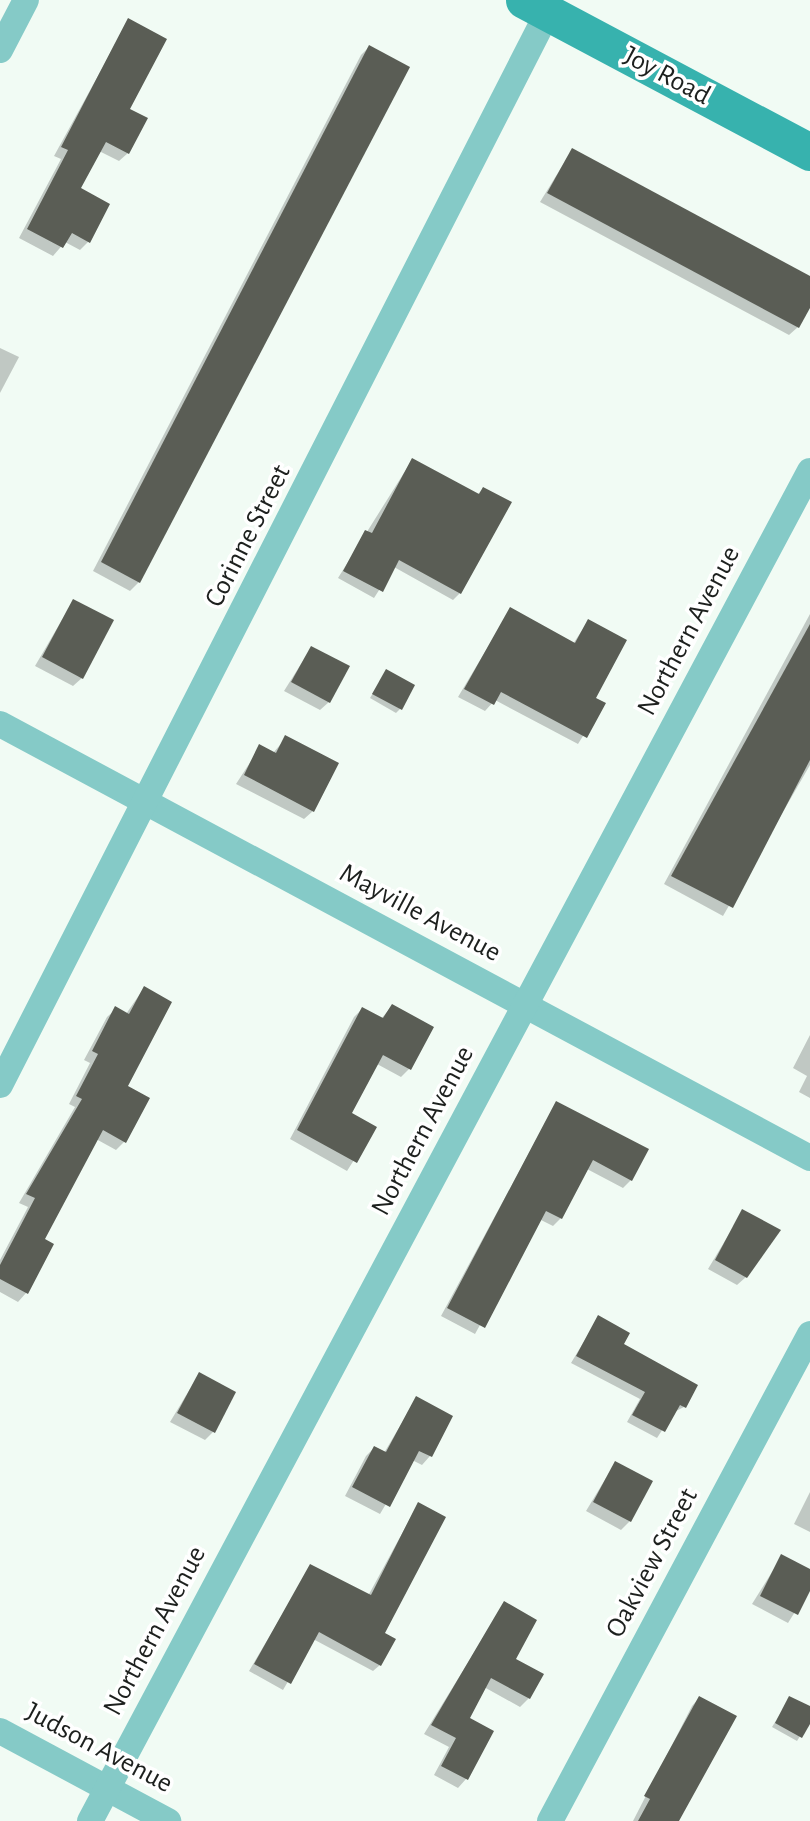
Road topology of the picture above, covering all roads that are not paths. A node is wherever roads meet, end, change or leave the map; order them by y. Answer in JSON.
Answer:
{"nodes":[{"id":1,"x":26,"y":0,"type":"edge"},
{"id":2,"x":536,"y":6,"type":"edge"},
{"id":3,"x":0,"y":50,"type":"edge"},
{"id":4,"x":810,"y":152,"type":"edge"},
{"id":5,"x":810,"y":471,"type":"edge"},
{"id":6,"x":0,"y":724,"type":"edge"},
{"id":7,"x":147,"y":804,"type":"junction"},
{"id":8,"x":526,"y":1005,"type":"junction"},
{"id":9,"x":0,"y":1085,"type":"edge"},
{"id":10,"x":810,"y":1158,"type":"edge"},
{"id":11,"x":810,"y":1334,"type":"edge"},
{"id":12,"x":0,"y":1731,"type":"edge"},
{"id":13,"x":107,"y":1789,"type":"junction"},
{"id":14,"x":90,"y":1821,"type":"edge"},
{"id":15,"x":168,"y":1821,"type":"edge"},
{"id":16,"x":550,"y":1821,"type":"edge"}],
"edges":[{"from":1,"to":3,"type":"street"},
{"from":2,"to":4,"type":"street","name":"Joy Road"},
{"from":2,"to":7,"type":"street","name":"Corinne Street"},
{"from":5,"to":8,"type":"street","name":"Northern Avenue"},
{"from":6,"to":7,"type":"street","name":"Mayville Avenue"},
{"from":7,"to":8,"type":"street","name":"Mayville Avenue"},
{"from":7,"to":9,"type":"street","name":"Corinne Street"},
{"from":8,"to":10,"type":"street","name":"Mayville Avenue"},
{"from":8,"to":13,"type":"street","name":"Northern Avenue"},
{"from":11,"to":16,"type":"street","name":"Oakview Street"},
{"from":12,"to":13,"type":"street","name":"Judson Avenue"},
{"from":13,"to":14,"type":"street","name":"Northern Avenue"},
{"from":13,"to":15,"type":"street","name":"Judson Avenue"}]}
